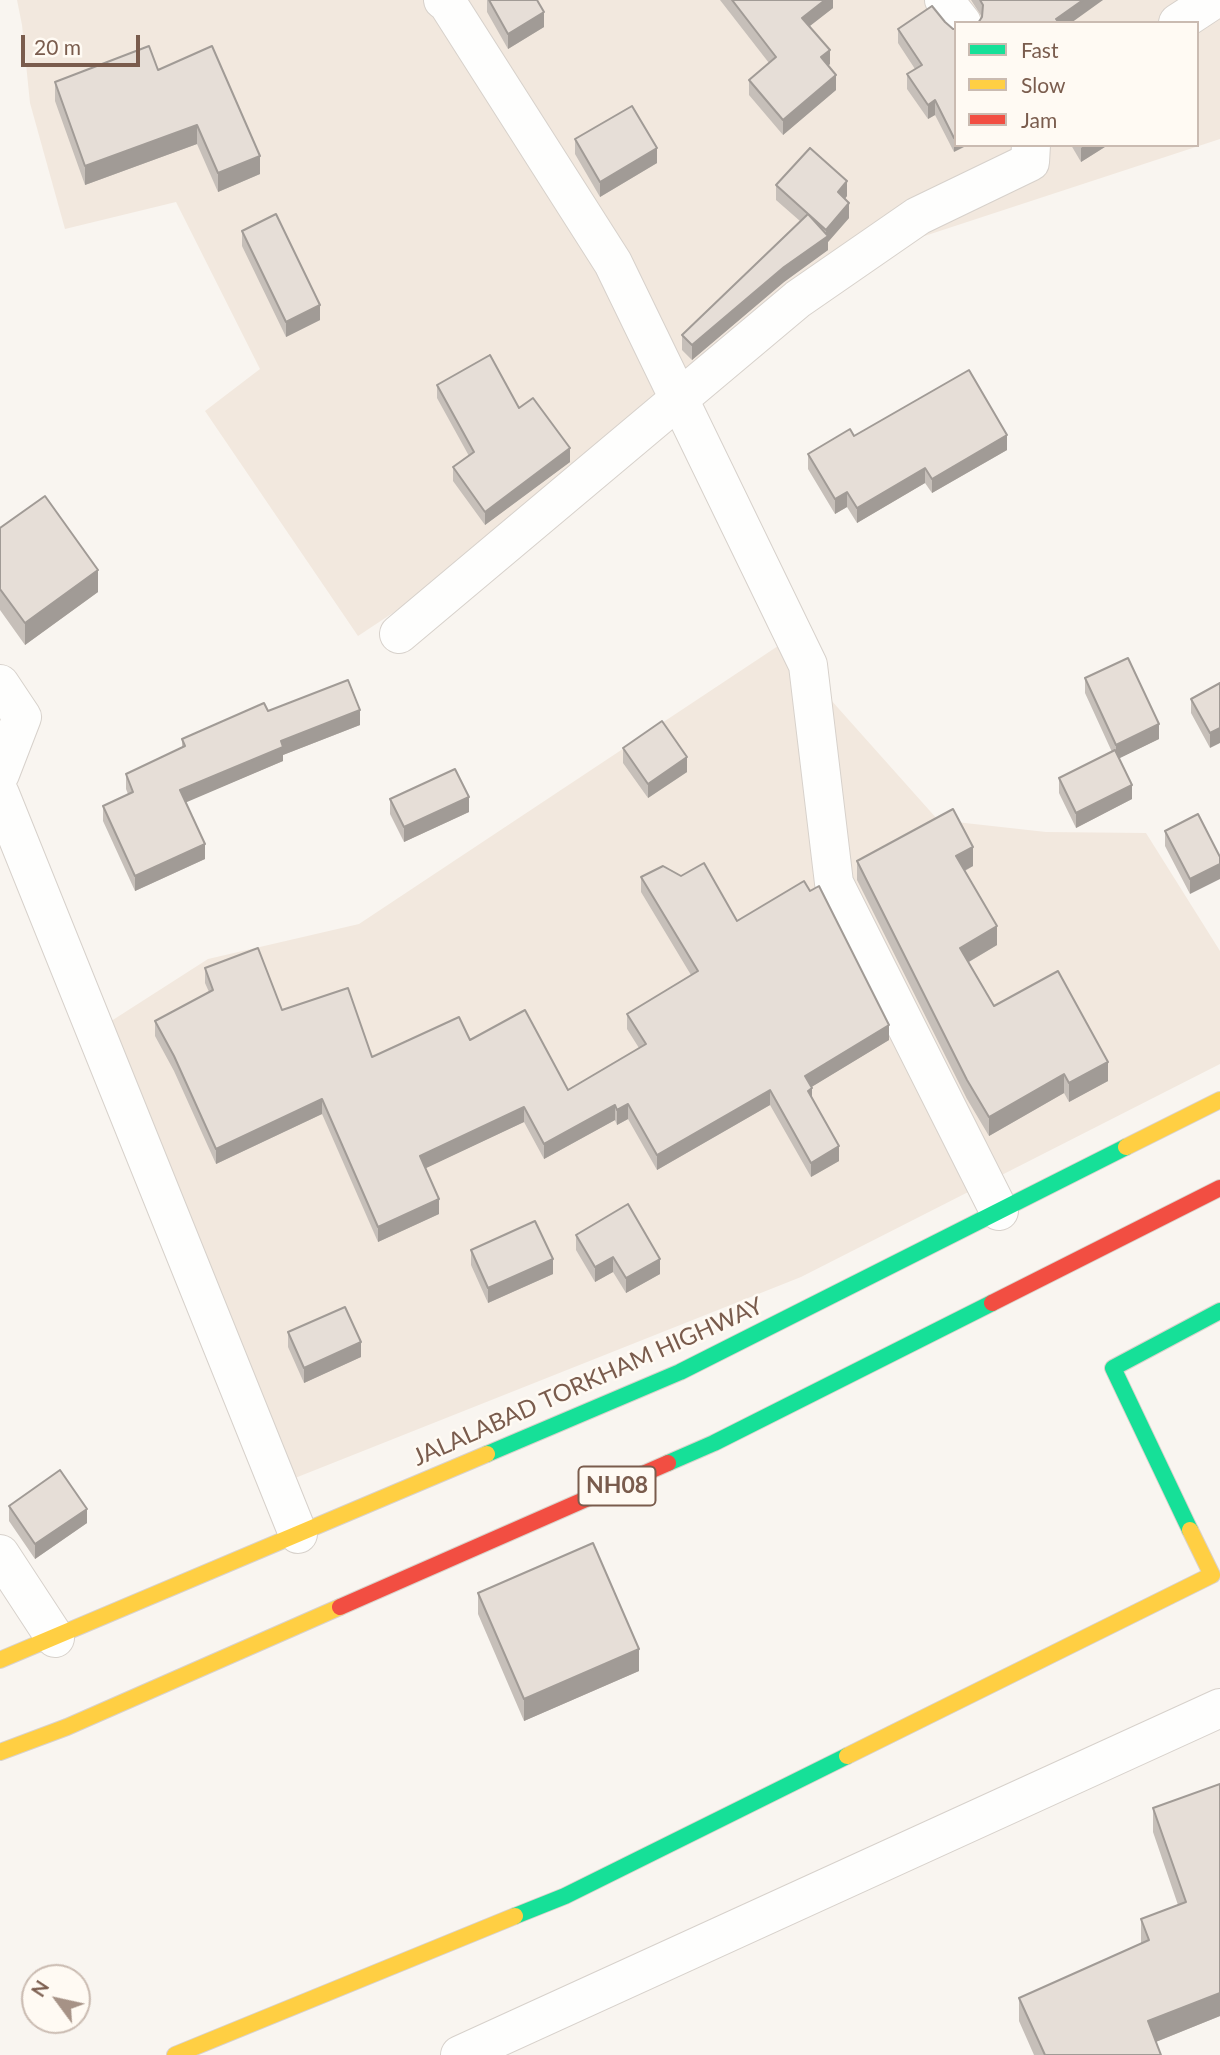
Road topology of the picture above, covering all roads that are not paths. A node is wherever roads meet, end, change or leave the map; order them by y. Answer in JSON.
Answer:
{"nodes":[{"id":1,"x":443,"y":0,"type":"edge"},
{"id":2,"x":944,"y":0,"type":"edge"},
{"id":3,"x":1213,"y":0,"type":"edge"},
{"id":4,"x":960,"y":21,"type":"edge"},
{"id":5,"x":1181,"y":21,"type":"edge"},
{"id":6,"x":1031,"y":147,"type":"edge"},
{"id":7,"x":680,"y":400,"type":"junction"},
{"id":8,"x":399,"y":634,"type":"dead end"},
{"id":9,"x":0,"y":684,"type":"edge"},
{"id":10,"x":2,"y":799,"type":"edge"},
{"id":11,"x":1220,"y":1100,"type":"edge"},
{"id":12,"x":1220,"y":1188,"type":"edge"},
{"id":13,"x":999,"y":1210,"type":"junction"},
{"id":14,"x":1220,"y":1311,"type":"edge"},
{"id":15,"x":298,"y":1534,"type":"junction"},
{"id":16,"x":0,"y":1554,"type":"edge"},
{"id":17,"x":1216,"y":1573,"type":"edge"},
{"id":18,"x":55,"y":1638,"type":"junction"},
{"id":19,"x":0,"y":1660,"type":"edge"},
{"id":20,"x":1220,"y":1708,"type":"edge"},
{"id":21,"x":0,"y":1752,"type":"edge"},
{"id":22,"x":175,"y":2055,"type":"edge"},
{"id":23,"x":460,"y":2055,"type":"edge"}],
"edges":[{"from":1,"to":7,"type":"street"},
{"from":2,"to":4,"type":"street"},
{"from":3,"to":5,"type":"street"},
{"from":6,"to":7,"type":"street"},
{"from":7,"to":8,"type":"street"},
{"from":7,"to":13,"type":"street"},
{"from":9,"to":10,"type":"street"},
{"from":10,"to":15,"type":"street"},
{"from":11,"to":13,"type":"main road","name":"JALALABAD TORKHAM HIGHWAY"},
{"from":12,"to":21,"type":"main road","number":"NH08"},
{"from":13,"to":15,"type":"main road","name":"JALALABAD TORKHAM HIGHWAY"},
{"from":14,"to":17,"type":"main road"},
{"from":15,"to":18,"type":"main road","name":"JALALABAD TORKHAM HIGHWAY"},
{"from":16,"to":18,"type":"street"},
{"from":17,"to":22,"type":"main road"},
{"from":18,"to":19,"type":"main road","name":"JALALABAD TORKHAM HIGHWAY"},
{"from":20,"to":23,"type":"street"}]}
